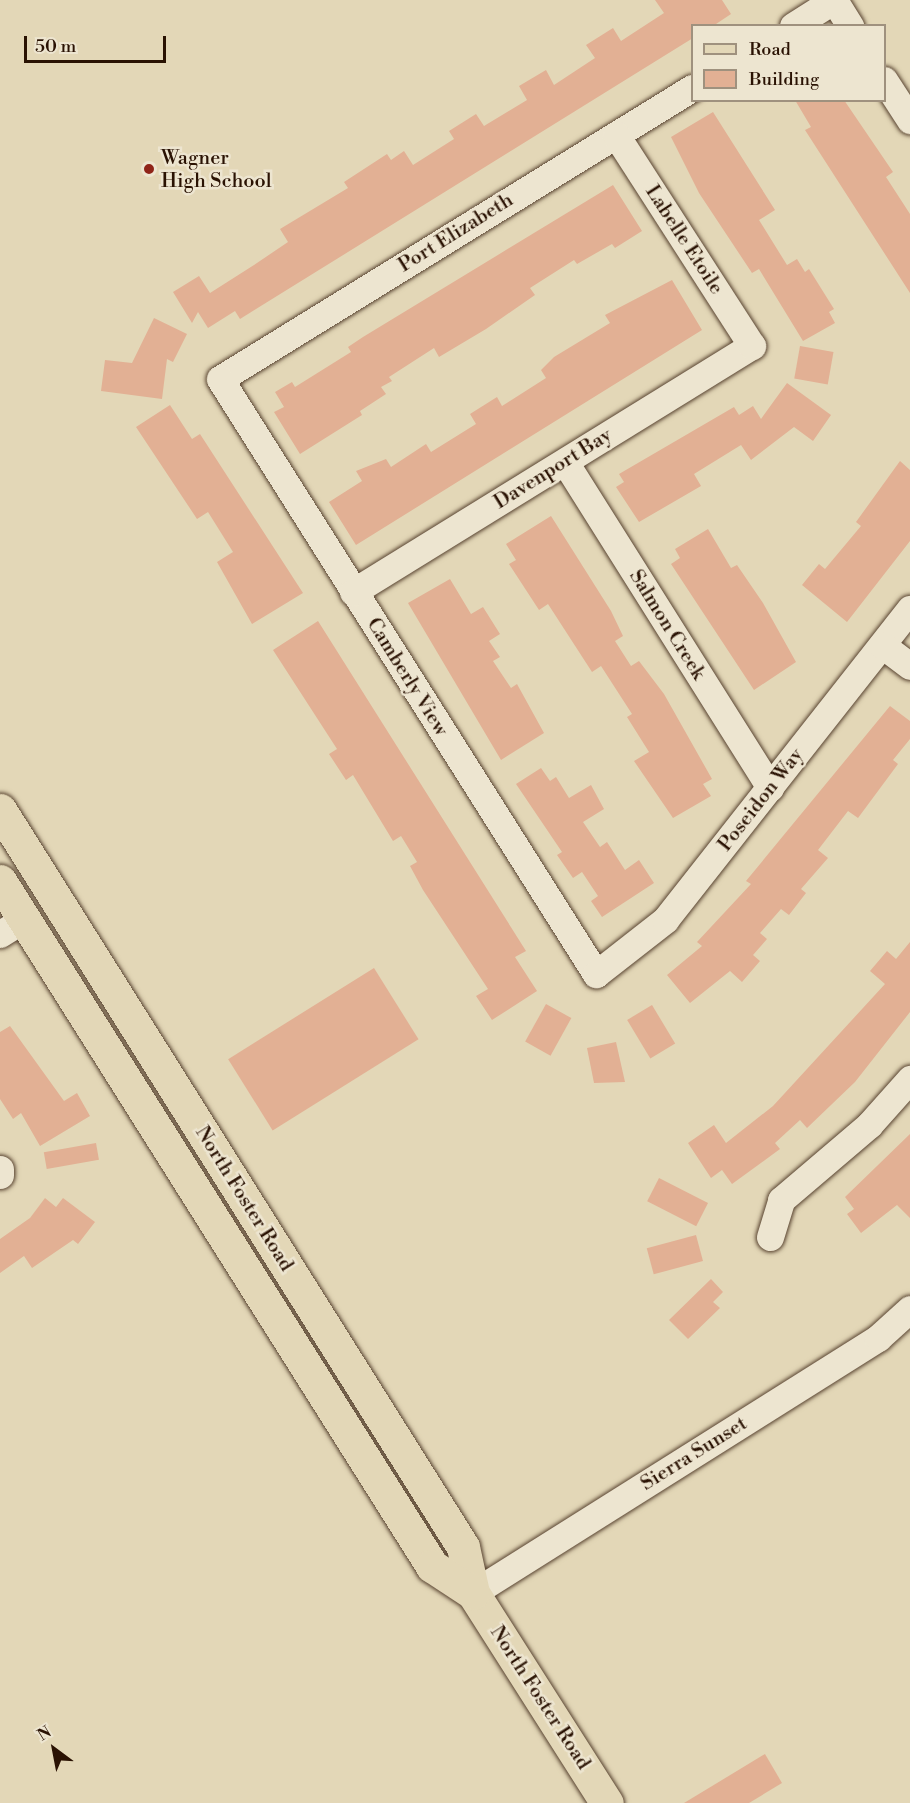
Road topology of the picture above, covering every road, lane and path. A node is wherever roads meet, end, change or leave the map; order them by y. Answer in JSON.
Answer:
{"nodes":[{"id":1,"x":834,"y":0,"type":"edge"},
{"id":2,"x":796,"y":24,"type":"edge"},
{"id":3,"x":849,"y":24,"type":"edge"},
{"id":4,"x":886,"y":82,"type":"edge"},
{"id":5,"x":691,"y":89,"type":"edge"},
{"id":6,"x":910,"y":120,"type":"edge"},
{"id":7,"x":616,"y":135,"type":"junction"},
{"id":8,"x":752,"y":346,"type":"joint"},
{"id":9,"x":220,"y":379,"type":"joint"},
{"id":10,"x":565,"y":462,"type":"junction"},
{"id":11,"x":353,"y":592,"type":"junction"},
{"id":12,"x":910,"y":609,"type":"edge"},
{"id":13,"x":882,"y":645,"type":"junction"},
{"id":14,"x":910,"y":666,"type":"edge"},
{"id":15,"x":770,"y":788,"type":"junction"},
{"id":16,"x":0,"y":810,"type":"edge"},
{"id":17,"x":0,"y":881,"type":"edge"},
{"id":18,"x":12,"y":926,"type":"edge"},
{"id":19,"x":596,"y":974,"type":"joint"},
{"id":20,"x":910,"y":1078,"type":"edge"},
{"id":21,"x":770,"y":1237,"type":"dead end"},
{"id":22,"x":910,"y":1309,"type":"edge"},
{"id":23,"x":473,"y":1593,"type":"junction"},
{"id":24,"x":607,"y":1803,"type":"edge"}],
"edges":[{"from":1,"to":2,"type":"street"},
{"from":1,"to":3,"type":"street"},
{"from":4,"to":6,"type":"street"},
{"from":5,"to":7,"type":"street","name":"Port Elizabeth"},
{"from":7,"to":8,"type":"street","name":"Labelle Etoile"},
{"from":7,"to":9,"type":"street","name":"Port Elizabeth"},
{"from":8,"to":10,"type":"street","name":"Davenport Bay"},
{"from":9,"to":11,"type":"street","name":"Camberly View"},
{"from":10,"to":11,"type":"street","name":"Davenport Bay"},
{"from":10,"to":15,"type":"street","name":"Salmon Creek"},
{"from":11,"to":19,"type":"street","name":"Camberly View"},
{"from":12,"to":13,"type":"street","name":"Poseidon Way"},
{"from":13,"to":14,"type":"street"},
{"from":13,"to":15,"type":"street","name":"Poseidon Way"},
{"from":15,"to":19,"type":"street","name":"Poseidon Way"},
{"from":16,"to":23,"type":"main road","name":"North Foster Road"},
{"from":17,"to":18,"type":"main road","name":"North Foster Road"},
{"from":18,"to":23,"type":"main road","name":"North Foster Road"},
{"from":20,"to":21,"type":"street"},
{"from":22,"to":23,"type":"street","name":"Sierra Sunset"},
{"from":23,"to":24,"type":"main road","name":"North Foster Road"}]}
